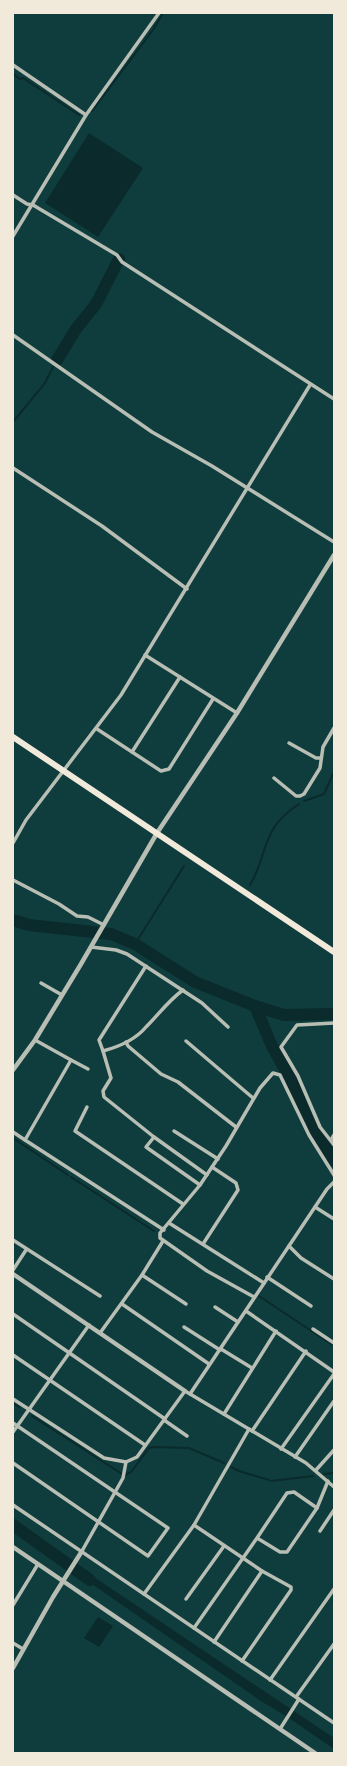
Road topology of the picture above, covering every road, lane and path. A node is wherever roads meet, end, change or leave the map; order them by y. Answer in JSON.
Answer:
{"nodes":[{"id":1,"x":159,"y":13,"type":"edge"},
{"id":2,"x":13,"y":65,"type":"edge"},
{"id":3,"x":86,"y":115,"type":"junction"},
{"id":4,"x":13,"y":195,"type":"edge"},
{"id":5,"x":33,"y":205,"type":"junction"},
{"id":6,"x":13,"y":236,"type":"edge"},
{"id":7,"x":13,"y":335,"type":"edge"},
{"id":8,"x":310,"y":385,"type":"junction"},
{"id":9,"x":334,"y":399,"type":"edge"},
{"id":10,"x":13,"y":468,"type":"edge"},
{"id":11,"x":247,"y":489,"type":"junction"},
{"id":12,"x":334,"y":542,"type":"edge"},
{"id":13,"x":334,"y":554,"type":"edge"},
{"id":14,"x":187,"y":589,"type":"junction"},
{"id":15,"x":145,"y":656,"type":"junction"},
{"id":16,"x":180,"y":677,"type":"junction"},
{"id":17,"x":213,"y":699,"type":"junction"},
{"id":18,"x":237,"y":714,"type":"junction"},
{"id":19,"x":334,"y":728,"type":"edge"},
{"id":20,"x":97,"y":729,"type":"junction"},
{"id":21,"x":13,"y":737,"type":"edge"},
{"id":22,"x":288,"y":743,"type":"dead end"},
{"id":23,"x":132,"y":752,"type":"junction"},
{"id":24,"x":321,"y":758,"type":"junction"},
{"id":25,"x":64,"y":770,"type":"junction"},
{"id":26,"x":274,"y":778,"type":"dead end"},
{"id":27,"x":157,"y":833,"type":"junction"},
{"id":28,"x":13,"y":843,"type":"edge"},
{"id":29,"x":13,"y":880,"type":"edge"},
{"id":30,"x":104,"y":926,"type":"junction"},
{"id":31,"x":91,"y":947,"type":"junction"},
{"id":32,"x":334,"y":952,"type":"edge"},
{"id":33,"x":146,"y":966,"type":"junction"},
{"id":34,"x":41,"y":983,"type":"dead end"},
{"id":35,"x":183,"y":990,"type":"junction"},
{"id":36,"x":62,"y":995,"type":"junction"},
{"id":37,"x":334,"y":1023,"type":"edge"},
{"id":38,"x":228,"y":1027,"type":"dead end"},
{"id":39,"x":35,"y":1040,"type":"junction"},
{"id":40,"x":126,"y":1042,"type":"junction"},
{"id":41,"x":186,"y":1042,"type":"dead end"},
{"id":42,"x":103,"y":1051,"type":"junction"},
{"id":43,"x":71,"y":1060,"type":"junction"},
{"id":44,"x":88,"y":1069,"type":"dead end"},
{"id":45,"x":13,"y":1070,"type":"edge"},
{"id":46,"x":253,"y":1098,"type":"junction"},
{"id":47,"x":87,"y":1107,"type":"dead end"},
{"id":48,"x":236,"y":1127,"type":"junction"},
{"id":49,"x":174,"y":1131,"type":"dead end"},
{"id":50,"x":13,"y":1132,"type":"edge"},
{"id":51,"x":334,"y":1135,"type":"edge"},
{"id":52,"x":154,"y":1137,"type":"junction"},
{"id":53,"x":25,"y":1140,"type":"junction"},
{"id":54,"x":331,"y":1140,"type":"junction"},
{"id":55,"x":334,"y":1145,"type":"edge"},
{"id":56,"x":218,"y":1159,"type":"junction"},
{"id":57,"x":212,"y":1168,"type":"junction"},
{"id":58,"x":207,"y":1175,"type":"junction"},
{"id":59,"x":334,"y":1175,"type":"edge"},
{"id":60,"x":334,"y":1182,"type":"edge"},
{"id":61,"x":200,"y":1185,"type":"junction"},
{"id":62,"x":183,"y":1204,"type":"junction"},
{"id":63,"x":315,"y":1207,"type":"junction"},
{"id":64,"x":334,"y":1219,"type":"edge"},
{"id":65,"x":169,"y":1223,"type":"junction"},
{"id":66,"x":164,"y":1230,"type":"junction"},
{"id":67,"x":13,"y":1240,"type":"edge"},
{"id":68,"x":163,"y":1240,"type":"junction"},
{"id":69,"x":203,"y":1244,"type":"junction"},
{"id":70,"x":289,"y":1246,"type":"junction"},
{"id":71,"x":26,"y":1250,"type":"junction"},
{"id":72,"x":13,"y":1270,"type":"edge"},
{"id":73,"x":13,"y":1274,"type":"edge"},
{"id":74,"x":142,"y":1275,"type":"junction"},
{"id":75,"x":267,"y":1277,"type":"junction"},
{"id":76,"x":334,"y":1278,"type":"edge"},
{"id":77,"x":264,"y":1283,"type":"junction"},
{"id":78,"x":100,"y":1296,"type":"dead end"},
{"id":79,"x":254,"y":1297,"type":"junction"},
{"id":80,"x":122,"y":1304,"type":"junction"},
{"id":81,"x":186,"y":1304,"type":"dead end"},
{"id":82,"x":311,"y":1306,"type":"dead end"},
{"id":83,"x":215,"y":1307,"type":"dead end"},
{"id":84,"x":246,"y":1310,"type":"junction"},
{"id":85,"x":13,"y":1314,"type":"edge"},
{"id":86,"x":238,"y":1322,"type":"junction"},
{"id":87,"x":89,"y":1324,"type":"junction"},
{"id":88,"x":184,"y":1327,"type":"dead end"},
{"id":89,"x":313,"y":1330,"type":"dead end"},
{"id":90,"x":276,"y":1331,"type":"junction"},
{"id":91,"x":100,"y":1333,"type":"junction"},
{"id":92,"x":334,"y":1343,"type":"edge"},
{"id":93,"x":220,"y":1349,"type":"junction"},
{"id":94,"x":306,"y":1351,"type":"junction"},
{"id":95,"x":69,"y":1352,"type":"junction"},
{"id":96,"x":13,"y":1356,"type":"edge"},
{"id":97,"x":209,"y":1364,"type":"junction"},
{"id":98,"x":252,"y":1368,"type":"junction"},
{"id":99,"x":334,"y":1373,"type":"edge"},
{"id":100,"x":49,"y":1380,"type":"junction"},
{"id":101,"x":188,"y":1393,"type":"junction"},
{"id":102,"x":13,"y":1398,"type":"edge"},
{"id":103,"x":334,"y":1402,"type":"edge"},
{"id":104,"x":30,"y":1409,"type":"junction"},
{"id":105,"x":224,"y":1414,"type":"junction"},
{"id":106,"x":165,"y":1419,"type":"junction"},
{"id":107,"x":13,"y":1423,"type":"edge"},
{"id":108,"x":18,"y":1426,"type":"junction"},
{"id":109,"x":250,"y":1430,"type":"junction"},
{"id":110,"x":13,"y":1432,"type":"edge"},
{"id":111,"x":188,"y":1436,"type":"dead end"},
{"id":112,"x":145,"y":1445,"type":"junction"},
{"id":113,"x":281,"y":1449,"type":"junction"},
{"id":114,"x":334,"y":1450,"type":"edge"},
{"id":115,"x":295,"y":1457,"type":"junction"},
{"id":116,"x":126,"y":1462,"type":"junction"},
{"id":117,"x":13,"y":1463,"type":"edge"},
{"id":118,"x":316,"y":1470,"type":"junction"},
{"id":119,"x":328,"y":1482,"type":"junction"},
{"id":120,"x":334,"y":1487,"type":"edge"},
{"id":121,"x":115,"y":1492,"type":"junction"},
{"id":122,"x":13,"y":1505,"type":"edge"},
{"id":123,"x":317,"y":1508,"type":"junction"},
{"id":124,"x":334,"y":1510,"type":"edge"},
{"id":125,"x":98,"y":1521,"type":"junction"},
{"id":126,"x":194,"y":1525,"type":"junction"},
{"id":127,"x":320,"y":1531,"type":"dead end"},
{"id":128,"x":257,"y":1538,"type":"junction"},
{"id":129,"x":224,"y":1546,"type":"junction"},
{"id":130,"x":13,"y":1547,"type":"edge"},
{"id":131,"x":80,"y":1554,"type":"junction"},
{"id":132,"x":243,"y":1558,"type":"junction"},
{"id":133,"x":38,"y":1564,"type":"junction"},
{"id":134,"x":262,"y":1571,"type":"junction"},
{"id":135,"x":64,"y":1579,"type":"junction"},
{"id":136,"x":334,"y":1589,"type":"edge"},
{"id":137,"x":144,"y":1594,"type":"junction"},
{"id":138,"x":186,"y":1599,"type":"dead end"},
{"id":139,"x":13,"y":1605,"type":"edge"},
{"id":140,"x":194,"y":1628,"type":"junction"},
{"id":141,"x":214,"y":1642,"type":"junction"},
{"id":142,"x":13,"y":1644,"type":"edge"},
{"id":143,"x":334,"y":1644,"type":"edge"},
{"id":144,"x":23,"y":1650,"type":"junction"},
{"id":145,"x":242,"y":1661,"type":"junction"},
{"id":146,"x":13,"y":1668,"type":"edge"},
{"id":147,"x":270,"y":1680,"type":"junction"},
{"id":148,"x":297,"y":1698,"type":"junction"},
{"id":149,"x":334,"y":1723,"type":"edge"},
{"id":150,"x":280,"y":1729,"type":"junction"},
{"id":151,"x":315,"y":1753,"type":"edge"}],
"edges":[{"from":1,"to":3,"type":"street"},
{"from":2,"to":3,"type":"street"},
{"from":3,"to":5,"type":"street"},
{"from":4,"to":5,"type":"street"},
{"from":5,"to":6,"type":"street"},
{"from":5,"to":8,"type":"street"},
{"from":7,"to":11,"type":"street"},
{"from":8,"to":9,"type":"street"},
{"from":8,"to":11,"type":"street"},
{"from":10,"to":14,"type":"street"},
{"from":11,"to":12,"type":"street"},
{"from":11,"to":14,"type":"street"},
{"from":13,"to":18,"type":"street"},
{"from":14,"to":15,"type":"street"},
{"from":15,"to":16,"type":"street"},
{"from":15,"to":20,"type":"street"},
{"from":16,"to":17,"type":"street"},
{"from":16,"to":23,"type":"street"},
{"from":17,"to":18,"type":"street"},
{"from":17,"to":23,"type":"street"},
{"from":18,"to":27,"type":"street"},
{"from":19,"to":24,"type":"street"},
{"from":20,"to":23,"type":"street"},
{"from":20,"to":25,"type":"street"},
{"from":21,"to":25,"type":"main road"},
{"from":22,"to":24,"type":"street"},
{"from":24,"to":26,"type":"street"},
{"from":25,"to":27,"type":"main road"},
{"from":25,"to":28,"type":"street"},
{"from":27,"to":30,"type":"street"},
{"from":27,"to":32,"type":"main road"},
{"from":29,"to":30,"type":"street"},
{"from":30,"to":31,"type":"street"},
{"from":31,"to":33,"type":"street"},
{"from":31,"to":36,"type":"street"},
{"from":33,"to":35,"type":"street"},
{"from":33,"to":42,"type":"street"},
{"from":34,"to":36,"type":"street"},
{"from":35,"to":38,"type":"street"},
{"from":35,"to":40,"type":"street"},
{"from":36,"to":39,"type":"street"},
{"from":37,"to":54,"type":"street"},
{"from":39,"to":43,"type":"street"},
{"from":39,"to":45,"type":"street"},
{"from":40,"to":42,"type":"street"},
{"from":40,"to":48,"type":"street"},
{"from":41,"to":46,"type":"street"},
{"from":42,"to":52,"type":"street"},
{"from":43,"to":44,"type":"street"},
{"from":43,"to":53,"type":"street"},
{"from":46,"to":48,"type":"street"},
{"from":46,"to":59,"type":"street"},
{"from":47,"to":62,"type":"street"},
{"from":48,"to":56,"type":"street"},
{"from":49,"to":56,"type":"street"},
{"from":50,"to":53,"type":"street"},
{"from":51,"to":54,"type":"street"},
{"from":52,"to":58,"type":"street"},
{"from":52,"to":61,"type":"street"},
{"from":53,"to":66,"type":"street"},
{"from":54,"to":55,"type":"street"},
{"from":56,"to":57,"type":"street"},
{"from":57,"to":58,"type":"street"},
{"from":57,"to":69,"type":"street"},
{"from":58,"to":61,"type":"street"},
{"from":60,"to":63,"type":"street"},
{"from":61,"to":62,"type":"street"},
{"from":62,"to":65,"type":"street"},
{"from":63,"to":64,"type":"street"},
{"from":63,"to":70,"type":"street"},
{"from":65,"to":66,"type":"street"},
{"from":65,"to":69,"type":"street"},
{"from":66,"to":68,"type":"street"},
{"from":67,"to":71,"type":"street"},
{"from":68,"to":74,"type":"street"},
{"from":68,"to":79,"type":"street"},
{"from":69,"to":77,"type":"street"},
{"from":70,"to":75,"type":"street"},
{"from":70,"to":76,"type":"street"},
{"from":71,"to":72,"type":"street"},
{"from":71,"to":78,"type":"street"},
{"from":73,"to":87,"type":"street"},
{"from":74,"to":80,"type":"street"},
{"from":74,"to":81,"type":"street"},
{"from":75,"to":77,"type":"street"},
{"from":75,"to":82,"type":"street"},
{"from":77,"to":79,"type":"street"},
{"from":79,"to":84,"type":"street"},
{"from":80,"to":91,"type":"street"},
{"from":80,"to":97,"type":"street"},
{"from":83,"to":86,"type":"street"},
{"from":84,"to":86,"type":"street"},
{"from":84,"to":90,"type":"street"},
{"from":85,"to":95,"type":"street"},
{"from":86,"to":93,"type":"street"},
{"from":87,"to":91,"type":"street"},
{"from":87,"to":95,"type":"street"},
{"from":88,"to":93,"type":"street"},
{"from":89,"to":92,"type":"street"},
{"from":90,"to":94,"type":"street"},
{"from":90,"to":98,"type":"street"},
{"from":91,"to":101,"type":"street"},
{"from":93,"to":97,"type":"street"},
{"from":93,"to":98,"type":"street"},
{"from":94,"to":99,"type":"street"},
{"from":94,"to":109,"type":"street"},
{"from":95,"to":100,"type":"street"},
{"from":95,"to":106,"type":"street"},
{"from":96,"to":100,"type":"street"},
{"from":97,"to":101,"type":"street"},
{"from":98,"to":105,"type":"street"},
{"from":99,"to":113,"type":"street"},
{"from":100,"to":104,"type":"street"},
{"from":100,"to":112,"type":"street"},
{"from":101,"to":105,"type":"street"},
{"from":101,"to":106,"type":"street"},
{"from":102,"to":104,"type":"street"},
{"from":103,"to":115,"type":"street"},
{"from":104,"to":108,"type":"street"},
{"from":104,"to":116,"type":"street"},
{"from":105,"to":109,"type":"street"},
{"from":106,"to":111,"type":"street"},
{"from":106,"to":112,"type":"street"},
{"from":107,"to":108,"type":"street"},
{"from":108,"to":110,"type":"street"},
{"from":108,"to":121,"type":"street"},
{"from":109,"to":113,"type":"street"},
{"from":109,"to":126,"type":"street"},
{"from":112,"to":116,"type":"street"},
{"from":113,"to":115,"type":"street"},
{"from":114,"to":118,"type":"street"},
{"from":115,"to":118,"type":"street"},
{"from":116,"to":121,"type":"street"},
{"from":117,"to":125,"type":"street"},
{"from":118,"to":119,"type":"street"},
{"from":119,"to":120,"type":"street"},
{"from":119,"to":123,"type":"street"},
{"from":121,"to":125,"type":"street"},
{"from":121,"to":125,"type":"street"},
{"from":122,"to":131,"type":"street"},
{"from":123,"to":128,"type":"street"},
{"from":123,"to":128,"type":"street"},
{"from":124,"to":127,"type":"street"},
{"from":125,"to":131,"type":"street"},
{"from":126,"to":129,"type":"street"},
{"from":126,"to":137,"type":"street"},
{"from":128,"to":132,"type":"street"},
{"from":129,"to":132,"type":"street"},
{"from":129,"to":138,"type":"street"},
{"from":130,"to":133,"type":"street"},
{"from":131,"to":135,"type":"street"},
{"from":131,"to":137,"type":"street"},
{"from":132,"to":134,"type":"street"},
{"from":132,"to":140,"type":"street"},
{"from":133,"to":135,"type":"street"},
{"from":133,"to":139,"type":"street"},
{"from":134,"to":141,"type":"street"},
{"from":134,"to":145,"type":"street"},
{"from":135,"to":144,"type":"street"},
{"from":135,"to":150,"type":"street"},
{"from":136,"to":147,"type":"street"},
{"from":137,"to":140,"type":"street"},
{"from":140,"to":141,"type":"street"},
{"from":141,"to":145,"type":"street"},
{"from":142,"to":144,"type":"street"},
{"from":143,"to":148,"type":"street"},
{"from":144,"to":146,"type":"street"},
{"from":145,"to":147,"type":"street"},
{"from":147,"to":148,"type":"street"},
{"from":148,"to":149,"type":"street"},
{"from":148,"to":150,"type":"street"},
{"from":150,"to":151,"type":"street"}]}
